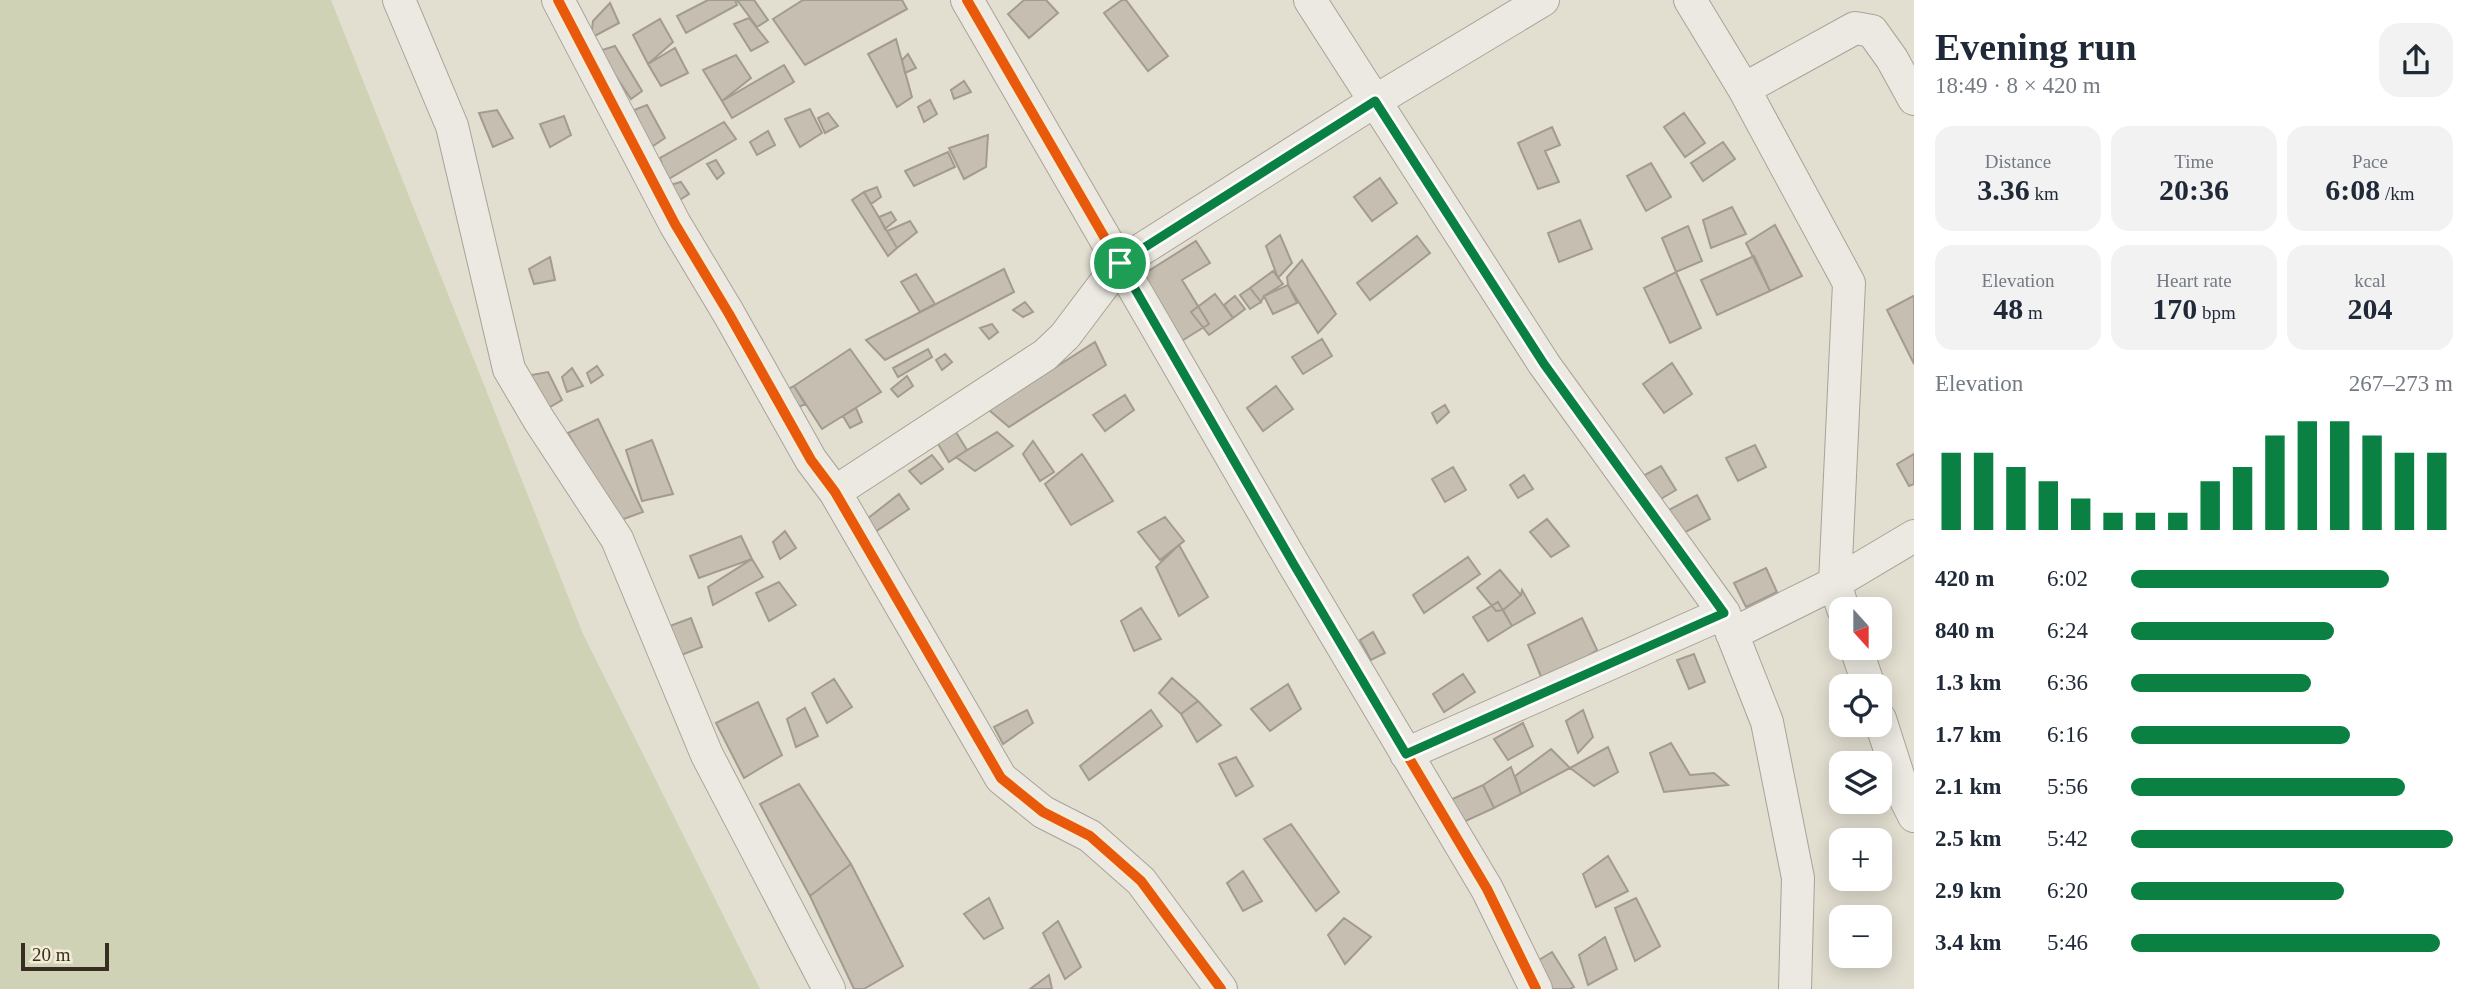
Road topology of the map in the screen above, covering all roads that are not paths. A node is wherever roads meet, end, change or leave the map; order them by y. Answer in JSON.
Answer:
{"nodes":[{"id":1,"x":399,"y":0,"type":"edge"},
{"id":2,"x":558,"y":0,"type":"edge"},
{"id":3,"x":967,"y":0,"type":"edge"},
{"id":4,"x":1310,"y":0,"type":"edge"},
{"id":5,"x":1543,"y":0,"type":"edge"},
{"id":6,"x":1690,"y":0,"type":"edge"},
{"id":7,"x":1744,"y":89,"type":"junction"},
{"id":8,"x":1914,"y":99,"type":"edge"},
{"id":9,"x":1375,"y":101,"type":"junction"},
{"id":10,"x":1120,"y":263,"type":"junction"},
{"id":11,"x":835,"y":492,"type":"junction"},
{"id":12,"x":1914,"y":536,"type":"edge"},
{"id":13,"x":1839,"y":596,"type":"edge"},
{"id":14,"x":1728,"y":624,"type":"junction"},
{"id":15,"x":1886,"y":737,"type":"edge"},
{"id":16,"x":1406,"y":754,"type":"junction"},
{"id":17,"x":1914,"y":816,"type":"edge"},
{"id":18,"x":829,"y":989,"type":"edge"},
{"id":19,"x":1221,"y":989,"type":"edge"},
{"id":20,"x":1536,"y":989,"type":"edge"},
{"id":21,"x":1796,"y":989,"type":"edge"}],
"edges":[{"from":1,"to":18,"type":"street"},
{"from":2,"to":11,"type":"street"},
{"from":3,"to":10,"type":"street"},
{"from":4,"to":9,"type":"street"},
{"from":5,"to":9,"type":"street"},
{"from":6,"to":7,"type":"street"},
{"from":7,"to":8,"type":"street"},
{"from":7,"to":13,"type":"street"},
{"from":9,"to":10,"type":"street"},
{"from":9,"to":14,"type":"street"},
{"from":10,"to":11,"type":"street"},
{"from":10,"to":16,"type":"street"},
{"from":11,"to":19,"type":"street"},
{"from":12,"to":13,"type":"street"},
{"from":13,"to":14,"type":"street"},
{"from":14,"to":16,"type":"street"},
{"from":14,"to":21,"type":"street"},
{"from":15,"to":17,"type":"street"},
{"from":16,"to":20,"type":"street"}]}
